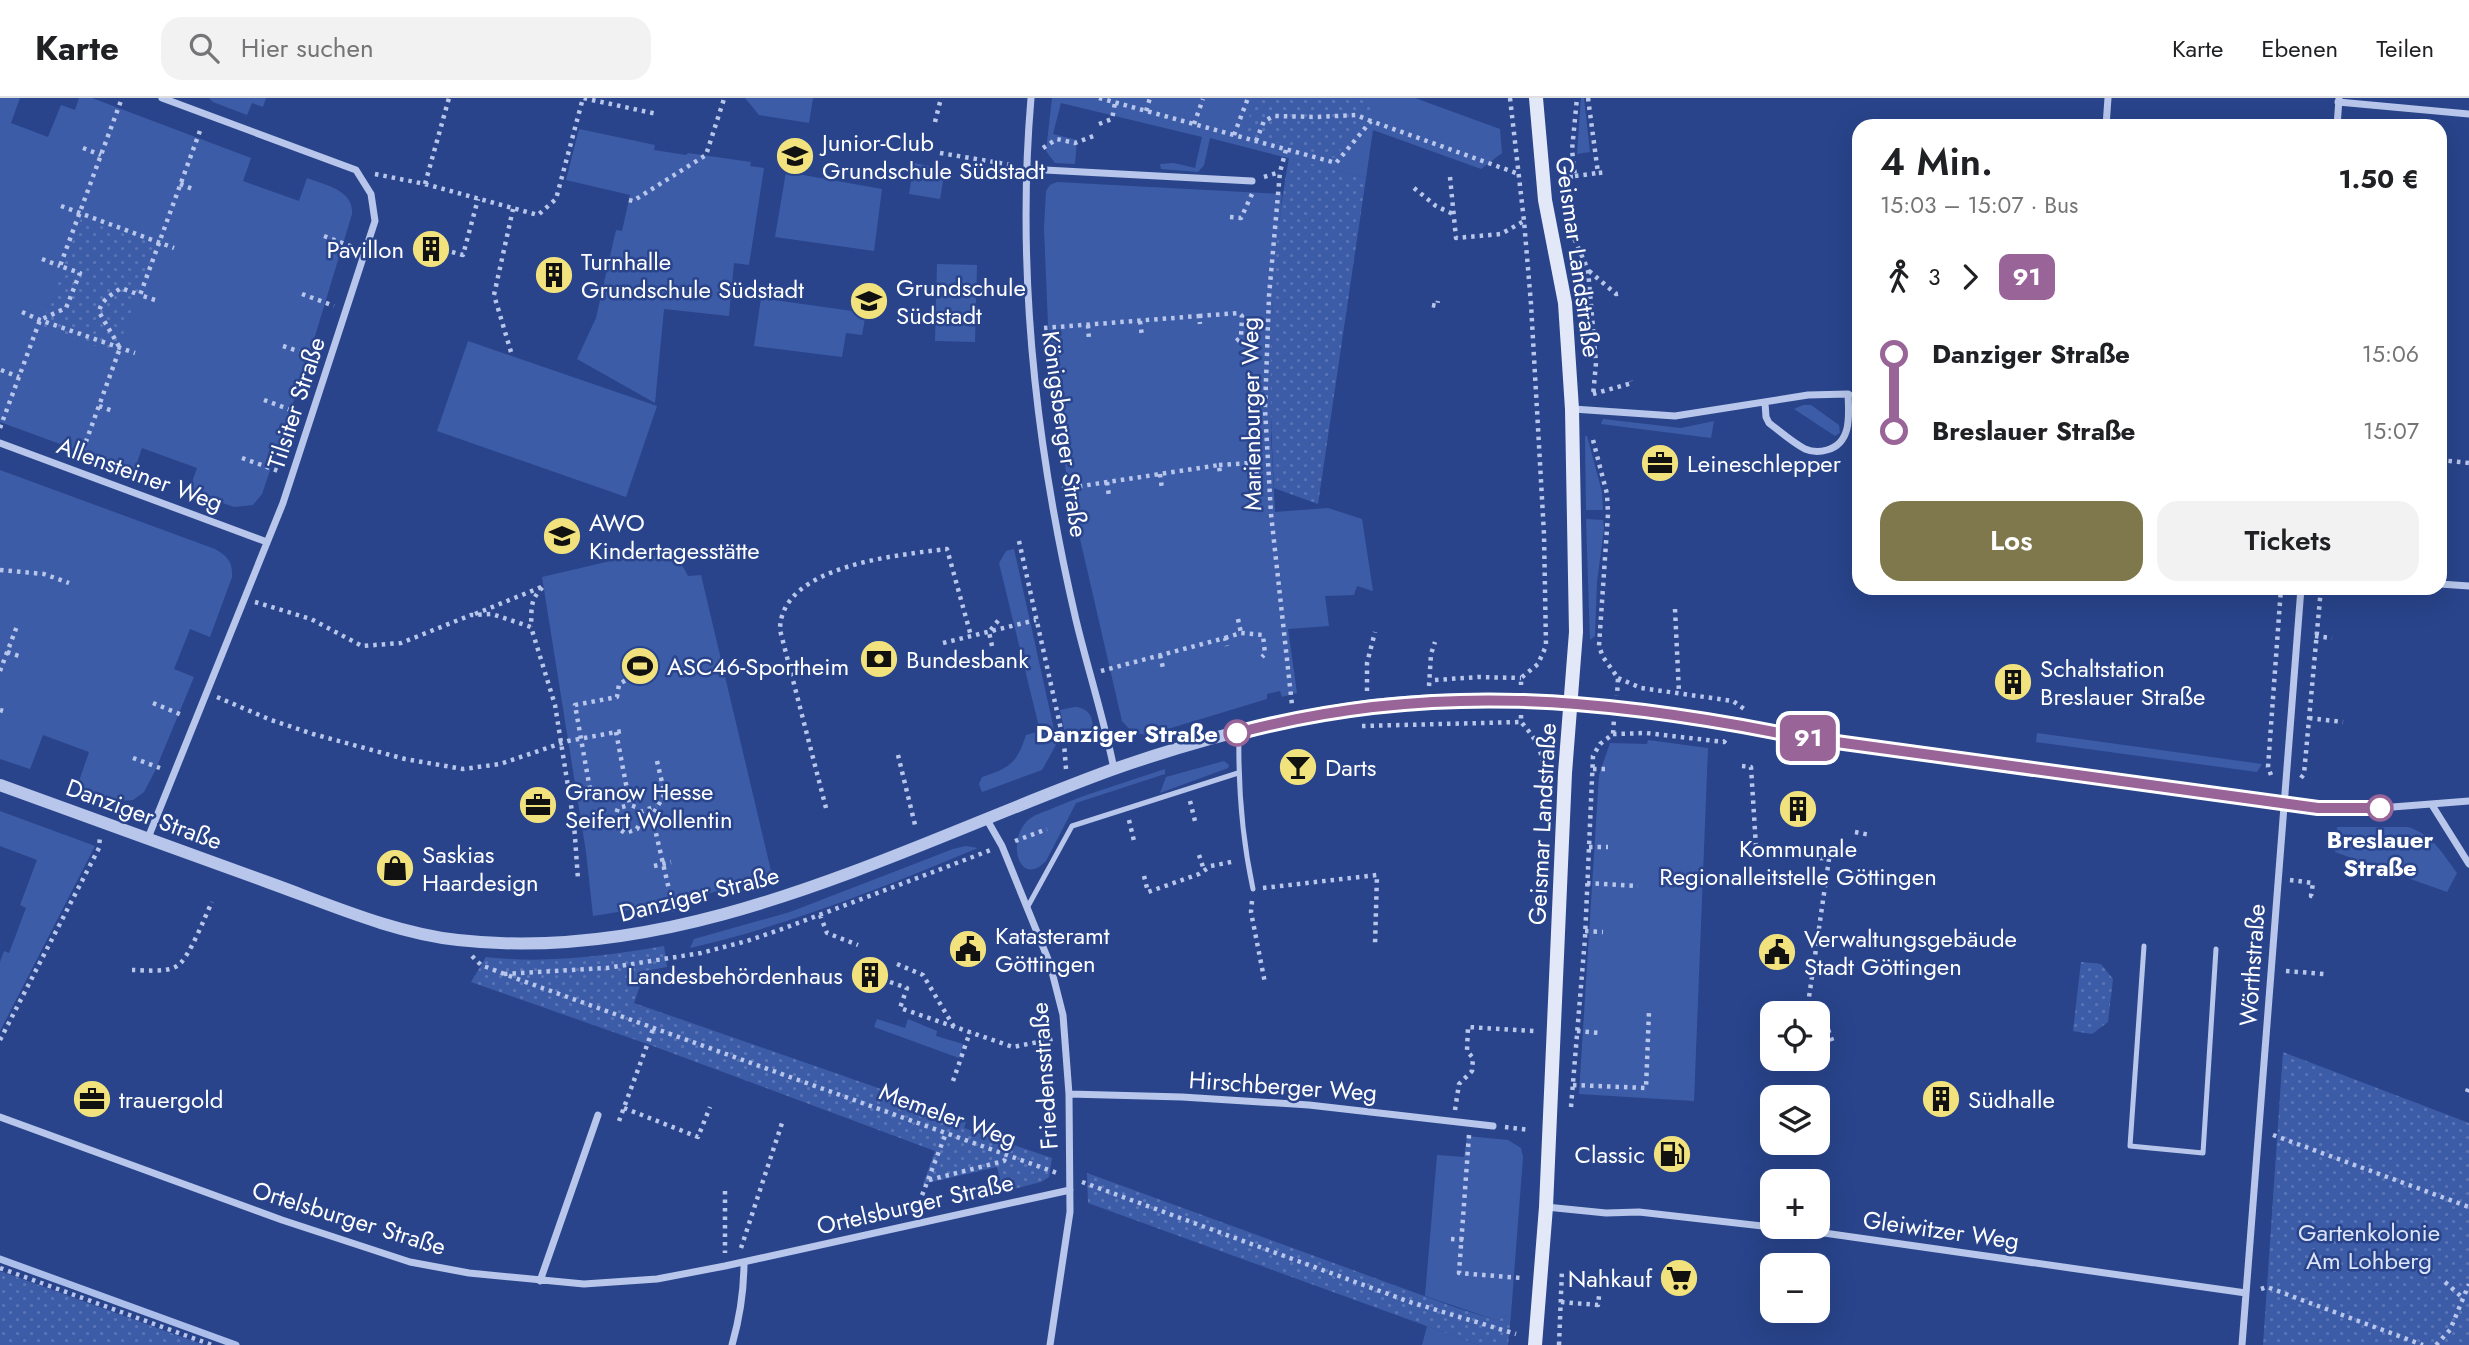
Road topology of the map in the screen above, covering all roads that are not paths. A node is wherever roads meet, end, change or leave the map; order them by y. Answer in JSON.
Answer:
{"nodes":[{"id":1,"x":162,"y":98,"type":"edge"},
{"id":2,"x":1031,"y":98,"type":"edge"},
{"id":3,"x":1536,"y":98,"type":"edge"},
{"id":4,"x":2108,"y":98,"type":"edge"},
{"id":5,"x":2339,"y":100,"type":"edge"},
{"id":6,"x":2469,"y":114,"type":"edge"},
{"id":7,"x":2106,"y":119,"type":"edge"},
{"id":8,"x":2338,"y":119,"type":"edge"},
{"id":9,"x":1026,"y":169,"type":"junction"},
{"id":10,"x":1252,"y":181,"type":"road end"},
{"id":11,"x":1849,"y":394,"type":"junction"},
{"id":12,"x":1852,"y":395,"type":"edge"},
{"id":13,"x":1765,"y":403,"type":"junction"},
{"id":14,"x":1572,"y":409,"type":"junction"},
{"id":15,"x":0,"y":443,"type":"edge"},
{"id":16,"x":267,"y":542,"type":"junction"},
{"id":17,"x":2447,"y":584,"type":"edge"},
{"id":18,"x":2469,"y":586,"type":"edge"},
{"id":19,"x":2300,"y":595,"type":"edge"},
{"id":20,"x":1571,"y":704,"type":"junction"},
{"id":21,"x":1239,"y":732,"type":"junction"},
{"id":22,"x":1114,"y":769,"type":"junction"},
{"id":23,"x":1238,"y":773,"type":"junction"},
{"id":24,"x":0,"y":785,"type":"edge"},
{"id":25,"x":2469,"y":801,"type":"edge"},
{"id":26,"x":2284,"y":803,"type":"junction"},
{"id":27,"x":2432,"y":805,"type":"junction"},
{"id":28,"x":986,"y":818,"type":"junction"},
{"id":29,"x":148,"y":838,"type":"junction"},
{"id":30,"x":2469,"y":864,"type":"edge"},
{"id":31,"x":1253,"y":889,"type":"road end"},
{"id":32,"x":1027,"y":908,"type":"junction"},
{"id":33,"x":2144,"y":946,"type":"dead end"},
{"id":34,"x":2216,"y":950,"type":"dead end"},
{"id":35,"x":1069,"y":1094,"type":"junction"},
{"id":36,"x":598,"y":1115,"type":"dead end"},
{"id":37,"x":0,"y":1117,"type":"edge"},
{"id":38,"x":1493,"y":1126,"type":"road end"},
{"id":39,"x":1070,"y":1189,"type":"junction"},
{"id":40,"x":1546,"y":1207,"type":"junction"},
{"id":41,"x":744,"y":1262,"type":"junction"},
{"id":42,"x":540,"y":1281,"type":"junction"},
{"id":43,"x":2246,"y":1293,"type":"junction"},
{"id":44,"x":732,"y":1345,"type":"edge"},
{"id":45,"x":1050,"y":1345,"type":"edge"},
{"id":46,"x":1535,"y":1345,"type":"edge"},
{"id":47,"x":2242,"y":1345,"type":"edge"}],
"edges":[{"from":1,"to":16,"type":"street","name":"Tilsiter Straße"},
{"from":2,"to":9,"type":"street","name":"Königsberger Straße"},
{"from":3,"to":14,"type":"main road","name":"Geismar Landstraße"},
{"from":4,"to":7,"type":"street"},
{"from":5,"to":6,"type":"street"},
{"from":5,"to":8,"type":"street"},
{"from":9,"to":10,"type":"street"},
{"from":9,"to":22,"type":"street","name":"Königsberger Straße"},
{"from":11,"to":12,"type":"lane"},
{"from":11,"to":13,"type":"street"},
{"from":11,"to":13,"type":"street"},
{"from":13,"to":14,"type":"street"},
{"from":14,"to":20,"type":"main road","name":"Geismar Landstraße"},
{"from":15,"to":16,"type":"street","name":"Allensteiner Weg"},
{"from":16,"to":29,"type":"street","name":"Tilsiter Straße"},
{"from":17,"to":18,"type":"street"},
{"from":19,"to":26,"type":"street","name":"Wörthstraße"},
{"from":20,"to":21,"type":"street","name":"Danziger Straße"},
{"from":20,"to":26,"type":"street"},
{"from":20,"to":40,"type":"main road","name":"Geismar Landstraße"},
{"from":21,"to":22,"type":"street","name":"Danziger Straße"},
{"from":21,"to":23,"type":"lane"},
{"from":22,"to":28,"type":"street","name":"Danziger Straße"},
{"from":23,"to":31,"type":"lane"},
{"from":23,"to":32,"type":"lane"},
{"from":24,"to":29,"type":"street","name":"Danziger Straße"},
{"from":25,"to":27,"type":"street"},
{"from":26,"to":27,"type":"street"},
{"from":26,"to":43,"type":"street","name":"Wörthstraße"},
{"from":27,"to":30,"type":"street"},
{"from":28,"to":29,"type":"street","name":"Danziger Straße"},
{"from":28,"to":32,"type":"street","name":"Friedensstraße"},
{"from":32,"to":35,"type":"street","name":"Friedensstraße"},
{"from":33,"to":34,"type":"lane"},
{"from":35,"to":38,"type":"street","name":"Hirschberger Weg"},
{"from":35,"to":39,"type":"street","name":"Friedensstraße"},
{"from":36,"to":42,"type":"street"},
{"from":37,"to":42,"type":"street","name":"Ortelsburger Straße"},
{"from":39,"to":41,"type":"street","name":"Ortelsburger Straße"},
{"from":39,"to":45,"type":"street","name":"Friedensstraße"},
{"from":40,"to":43,"type":"street","name":"Gleiwitzer Weg"},
{"from":40,"to":46,"type":"main road","name":"Geismar Landstraße"},
{"from":41,"to":42,"type":"street","name":"Ortelsburger Straße"},
{"from":41,"to":44,"type":"street"},
{"from":43,"to":47,"type":"street","name":"Wörthstraße"}]}
